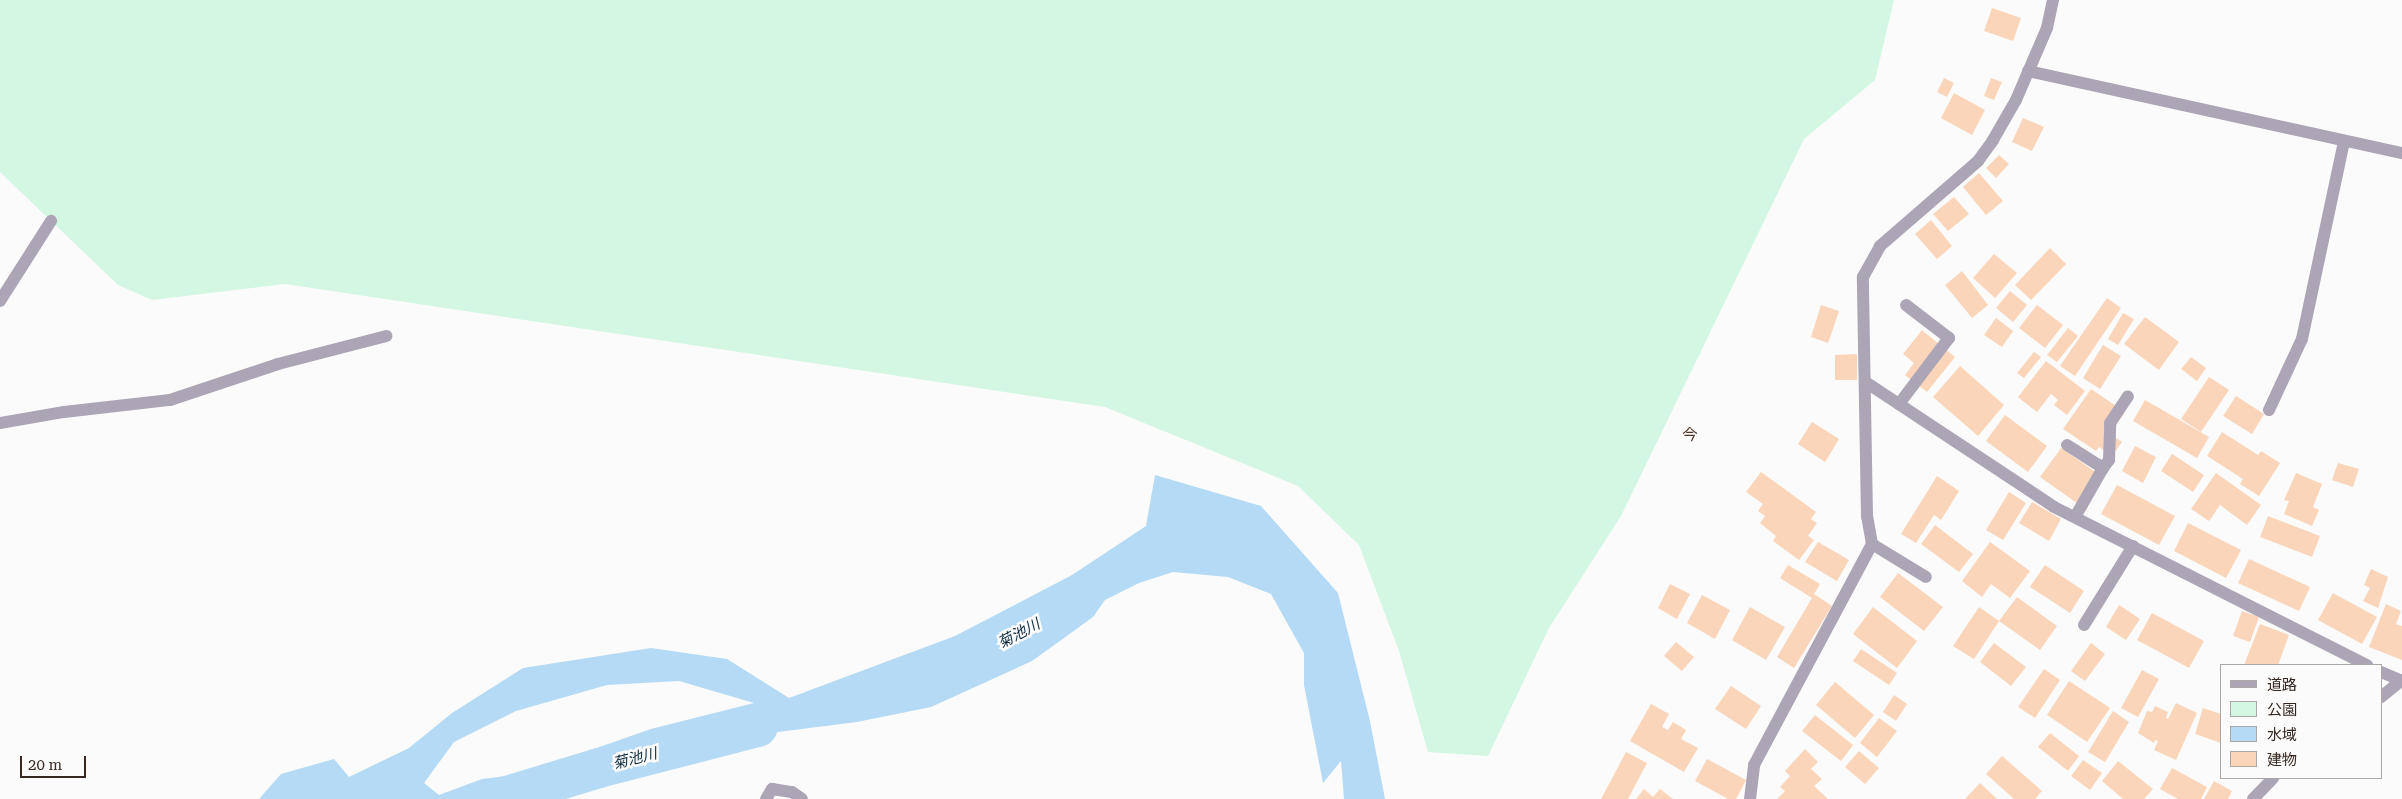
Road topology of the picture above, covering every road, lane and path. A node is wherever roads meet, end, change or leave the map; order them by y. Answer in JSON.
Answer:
{"nodes":[{"id":1,"x":2053,"y":0,"type":"edge"},
{"id":2,"x":2028,"y":71,"type":"junction"},
{"id":3,"x":2344,"y":141,"type":"junction"},
{"id":4,"x":2402,"y":153,"type":"edge"},
{"id":5,"x":51,"y":221,"type":"dead end"},
{"id":6,"x":0,"y":301,"type":"edge"},
{"id":7,"x":1906,"y":305,"type":"dead end"},
{"id":8,"x":386,"y":336,"type":"dead end"},
{"id":9,"x":1867,"y":384,"type":"junction"},
{"id":10,"x":2128,"y":396,"type":"dead end"},
{"id":11,"x":1899,"y":404,"type":"junction"},
{"id":12,"x":2269,"y":410,"type":"dead end"},
{"id":13,"x":0,"y":423,"type":"edge"},
{"id":14,"x":2067,"y":445,"type":"dead end"},
{"id":15,"x":2103,"y":468,"type":"junction"},
{"id":16,"x":2075,"y":517,"type":"junction"},
{"id":17,"x":1872,"y":544,"type":"junction"},
{"id":18,"x":2133,"y":546,"type":"junction"},
{"id":19,"x":1926,"y":577,"type":"dead end"},
{"id":20,"x":2084,"y":625,"type":"dead end"},
{"id":21,"x":2365,"y":664,"type":"edge"},
{"id":22,"x":2382,"y":672,"type":"edge"},
{"id":23,"x":2402,"y":681,"type":"edge"},
{"id":24,"x":2382,"y":696,"type":"edge"},
{"id":25,"x":2272,"y":779,"type":"edge"},
{"id":26,"x":766,"y":799,"type":"edge"},
{"id":27,"x":802,"y":799,"type":"edge"},
{"id":28,"x":1750,"y":799,"type":"edge"},
{"id":29,"x":2253,"y":799,"type":"edge"}],
"edges":[{"from":1,"to":2,"type":"street"},
{"from":2,"to":3,"type":"street"},
{"from":2,"to":9,"type":"street"},
{"from":3,"to":4,"type":"street"},
{"from":3,"to":12,"type":"street"},
{"from":5,"to":6,"type":"street"},
{"from":7,"to":11,"type":"street"},
{"from":8,"to":13,"type":"street"},
{"from":9,"to":11,"type":"street"},
{"from":9,"to":17,"type":"street"},
{"from":10,"to":15,"type":"street"},
{"from":11,"to":16,"type":"street"},
{"from":14,"to":15,"type":"street"},
{"from":15,"to":16,"type":"street"},
{"from":16,"to":18,"type":"street"},
{"from":17,"to":19,"type":"street"},
{"from":17,"to":28,"type":"street"},
{"from":18,"to":20,"type":"street"},
{"from":18,"to":21,"type":"street"},
{"from":22,"to":23,"type":"street"},
{"from":23,"to":24,"type":"street"},
{"from":25,"to":29,"type":"street"},
{"from":26,"to":27,"type":"street"}]}
